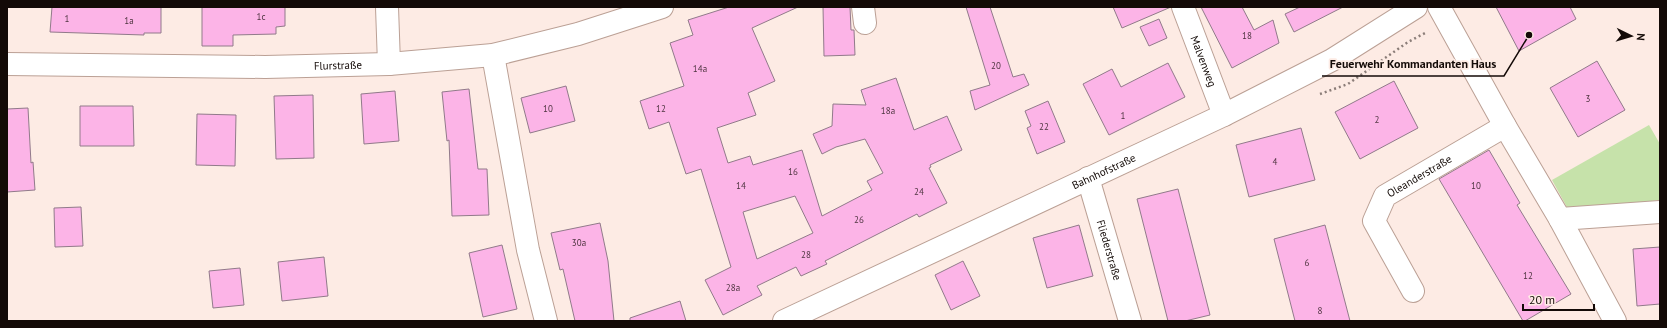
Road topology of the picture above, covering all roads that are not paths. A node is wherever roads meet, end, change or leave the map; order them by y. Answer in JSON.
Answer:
{"nodes":[{"id":1,"x":387,"y":7,"type":"edge"},
{"id":2,"x":662,"y":7,"type":"edge"},
{"id":3,"x":1183,"y":7,"type":"edge"},
{"id":4,"x":1416,"y":7,"type":"edge"},
{"id":5,"x":1439,"y":7,"type":"edge"},
{"id":6,"x":493,"y":55,"type":"junction"},
{"id":7,"x":7,"y":64,"type":"edge"},
{"id":8,"x":389,"y":64,"type":"junction"},
{"id":9,"x":1224,"y":114,"type":"junction"},
{"id":10,"x":1505,"y":126,"type":"junction"},
{"id":11,"x":1088,"y":178,"type":"junction"},
{"id":12,"x":1660,"y":212,"type":"edge"},
{"id":13,"x":1560,"y":219,"type":"junction"},
{"id":14,"x":1413,"y":291,"type":"dead end"},
{"id":15,"x":546,"y":321,"type":"edge"},
{"id":16,"x":784,"y":321,"type":"edge"},
{"id":17,"x":1130,"y":321,"type":"edge"},
{"id":18,"x":1615,"y":321,"type":"edge"}],
"edges":[{"from":1,"to":8,"type":"street"},
{"from":2,"to":6,"type":"street","name":"Flurstraße"},
{"from":3,"to":9,"type":"street","name":"Malvenweg"},
{"from":4,"to":9,"type":"street","name":"Bahnhofstraße"},
{"from":5,"to":10,"type":"street"},
{"from":6,"to":8,"type":"street","name":"Flurstraße"},
{"from":6,"to":15,"type":"street"},
{"from":7,"to":8,"type":"street","name":"Flurstraße"},
{"from":9,"to":11,"type":"street","name":"Bahnhofstraße"},
{"from":10,"to":13,"type":"street"},
{"from":10,"to":14,"type":"street","name":"Oleanderstraße"},
{"from":11,"to":16,"type":"street","name":"Bahnhofstraße"},
{"from":11,"to":17,"type":"street","name":"Fliederstraße"},
{"from":12,"to":13,"type":"street"},
{"from":13,"to":18,"type":"street"}]}
